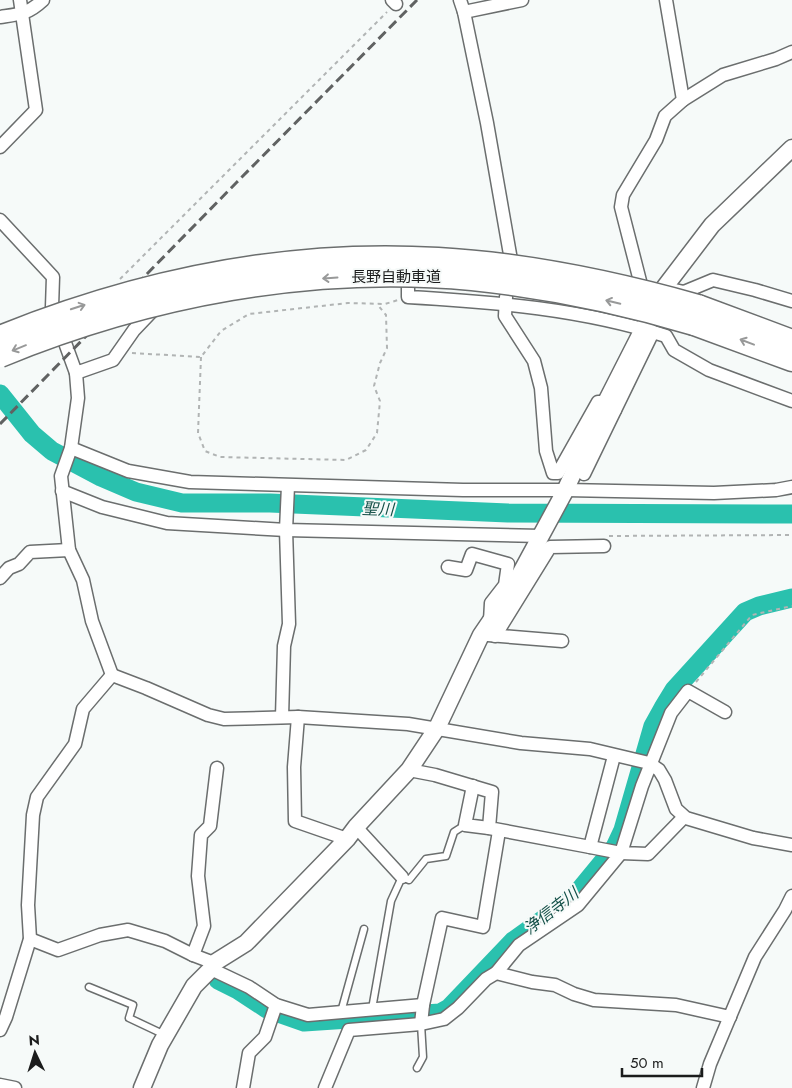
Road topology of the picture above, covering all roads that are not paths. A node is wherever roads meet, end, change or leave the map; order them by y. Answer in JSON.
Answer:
{"nodes":[{"id":1,"x":20,"y":0,"type":"edge"},
{"id":2,"x":43,"y":0,"type":"edge"},
{"id":3,"x":522,"y":0,"type":"edge"},
{"id":4,"x":666,"y":0,"type":"edge"},
{"id":5,"x":462,"y":6,"type":"edge"},
{"id":6,"x":22,"y":14,"type":"junction"},
{"id":7,"x":0,"y":16,"type":"edge"},
{"id":8,"x":792,"y":52,"type":"edge"},
{"id":9,"x":684,"y":100,"type":"junction"},
{"id":10,"x":0,"y":147,"type":"edge"},
{"id":11,"x":792,"y":148,"type":"edge"},
{"id":12,"x":0,"y":220,"type":"edge"},
{"id":13,"x":409,"y":252,"type":"junction"},
{"id":14,"x":512,"y":260,"type":"junction"},
{"id":15,"x":640,"y":281,"type":"junction"},
{"id":16,"x":664,"y":288,"type":"junction"},
{"id":17,"x":792,"y":301,"type":"edge"},
{"id":18,"x":505,"y":304,"type":"junction"},
{"id":19,"x":52,"y":307,"type":"junction"},
{"id":20,"x":696,"y":315,"type":"junction"},
{"id":21,"x":0,"y":330,"type":"edge"},
{"id":22,"x":648,"y":330,"type":"junction"},
{"id":23,"x":0,"y":337,"type":"edge"},
{"id":24,"x":792,"y":341,"type":"edge"},
{"id":25,"x":0,"y":356,"type":"edge"},
{"id":26,"x":792,"y":360,"type":"edge"},
{"id":27,"x":76,"y":373,"type":"junction"},
{"id":28,"x":792,"y":402,"type":"edge"},
{"id":29,"x":611,"y":406,"type":"junction"},
{"id":30,"x":71,"y":448,"type":"junction"},
{"id":31,"x":584,"y":474,"type":"dead end"},
{"id":32,"x":288,"y":486,"type":"junction"},
{"id":33,"x":792,"y":487,"type":"edge"},
{"id":34,"x":62,"y":491,"type":"junction"},
{"id":35,"x":565,"y":491,"type":"junction"},
{"id":36,"x":286,"y":530,"type":"junction"},
{"id":37,"x":543,"y":533,"type":"junction"},
{"id":38,"x":602,"y":541,"type":"road end"},
{"id":39,"x":69,"y":550,"type":"junction"},
{"id":40,"x":448,"y":567,"type":"dead end"},
{"id":41,"x":0,"y":578,"type":"edge"},
{"id":42,"x":489,"y":631,"type":"junction"},
{"id":43,"x":562,"y":641,"type":"dead end"},
{"id":44,"x":112,"y":675,"type":"junction"},
{"id":45,"x":725,"y":712,"type":"dead end"},
{"id":46,"x":282,"y":717,"type":"junction"},
{"id":47,"x":298,"y":717,"type":"junction"},
{"id":48,"x":437,"y":728,"type":"junction"},
{"id":49,"x":614,"y":756,"type":"junction"},
{"id":50,"x":651,"y":764,"type":"junction"},
{"id":51,"x":217,"y":768,"type":"dead end"},
{"id":52,"x":409,"y":770,"type":"junction"},
{"id":53,"x":473,"y":786,"type":"junction"},
{"id":54,"x":684,"y":817,"type":"junction"},
{"id":55,"x":465,"y":825,"type":"junction"},
{"id":56,"x":494,"y":830,"type":"junction"},
{"id":57,"x":352,"y":833,"type":"junction"},
{"id":58,"x":792,"y":846,"type":"edge"},
{"id":59,"x":591,"y":847,"type":"junction"},
{"id":60,"x":620,"y":852,"type":"junction"},
{"id":61,"x":402,"y":877,"type":"junction"},
{"id":62,"x":792,"y":896,"type":"edge"},
{"id":63,"x":364,"y":929,"type":"dead end"},
{"id":64,"x":30,"y":939,"type":"junction"},
{"id":65,"x":193,"y":955,"type":"junction"},
{"id":66,"x":213,"y":966,"type":"junction"},
{"id":67,"x":496,"y":973,"type":"junction"},
{"id":68,"x":89,"y":987,"type":"dead end"},
{"id":69,"x":372,"y":1009,"type":"junction"},
{"id":70,"x":274,"y":1010,"type":"junction"},
{"id":71,"x":422,"y":1014,"type":"junction"},
{"id":72,"x":730,"y":1017,"type":"junction"},
{"id":73,"x":347,"y":1019,"type":"junction"},
{"id":74,"x":0,"y":1030,"type":"edge"},
{"id":75,"x":166,"y":1035,"type":"junction"},
{"id":76,"x":416,"y":1068,"type":"dead end"},
{"id":77,"x":0,"y":1085,"type":"edge"},
{"id":78,"x":708,"y":1086,"type":"edge"},
{"id":79,"x":15,"y":1088,"type":"edge"},
{"id":80,"x":142,"y":1088,"type":"edge"},
{"id":81,"x":243,"y":1088,"type":"edge"},
{"id":82,"x":325,"y":1088,"type":"edge"}],
"edges":[{"from":1,"to":6,"type":"street"},
{"from":2,"to":6,"type":"street"},
{"from":3,"to":5,"type":"street"},
{"from":4,"to":9,"type":"street"},
{"from":5,"to":14,"type":"street"},
{"from":6,"to":7,"type":"street"},
{"from":6,"to":10,"type":"street"},
{"from":8,"to":9,"type":"street"},
{"from":9,"to":15,"type":"street"},
{"from":11,"to":16,"type":"street"},
{"from":12,"to":19,"type":"street"},
{"from":13,"to":14,"type":"street"},
{"from":13,"to":18,"type":"street"},
{"from":13,"to":27,"type":"street"},
{"from":14,"to":15,"type":"street"},
{"from":14,"to":18,"type":"street"},
{"from":15,"to":16,"type":"street"},
{"from":16,"to":17,"type":"street"},
{"from":16,"to":22,"type":"street"},
{"from":18,"to":22,"type":"street"},
{"from":18,"to":29,"type":"street"},
{"from":19,"to":21,"type":"street"},
{"from":19,"to":27,"type":"street"},
{"from":23,"to":20,"type":"highway","name":"長野自動車道","one_way":true,"bridge":true},
{"from":20,"to":24,"type":"highway","name":"長野自動車道"},
{"from":20,"to":25,"type":"highway","name":"長野自動車道","one_way":true,"bridge":true},
{"from":26,"to":20,"type":"highway","name":"長野自動車道","one_way":true},
{"from":22,"to":28,"type":"street"},
{"from":22,"to":29,"type":"street"},
{"from":27,"to":30,"type":"street"},
{"from":29,"to":31,"type":"street"},
{"from":29,"to":35,"type":"street"},
{"from":30,"to":32,"type":"street"},
{"from":30,"to":34,"type":"street"},
{"from":32,"to":35,"type":"street"},
{"from":32,"to":36,"type":"street"},
{"from":33,"to":35,"type":"street"},
{"from":34,"to":36,"type":"street"},
{"from":34,"to":39,"type":"street"},
{"from":35,"to":37,"type":"street"},
{"from":36,"to":37,"type":"street"},
{"from":36,"to":46,"type":"street"},
{"from":37,"to":42,"type":"street"},
{"from":38,"to":42,"type":"street"},
{"from":39,"to":41,"type":"street"},
{"from":39,"to":44,"type":"street"},
{"from":40,"to":42,"type":"street"},
{"from":42,"to":43,"type":"street"},
{"from":42,"to":48,"type":"street"},
{"from":44,"to":46,"type":"street"},
{"from":44,"to":64,"type":"street"},
{"from":45,"to":50,"type":"street"},
{"from":46,"to":47,"type":"street"},
{"from":47,"to":48,"type":"street"},
{"from":47,"to":57,"type":"street"},
{"from":48,"to":49,"type":"street"},
{"from":48,"to":52,"type":"street"},
{"from":49,"to":50,"type":"street"},
{"from":49,"to":59,"type":"street"},
{"from":50,"to":54,"type":"street"},
{"from":50,"to":60,"type":"street"},
{"from":51,"to":65,"type":"street"},
{"from":52,"to":53,"type":"street"},
{"from":52,"to":57,"type":"street"},
{"from":53,"to":55,"type":"street"},
{"from":53,"to":56,"type":"street"},
{"from":54,"to":58,"type":"street"},
{"from":54,"to":60,"type":"street"},
{"from":55,"to":56,"type":"street"},
{"from":55,"to":61,"type":"lane"},
{"from":56,"to":59,"type":"street"},
{"from":56,"to":71,"type":"street"},
{"from":57,"to":61,"type":"street"},
{"from":57,"to":66,"type":"street"},
{"from":59,"to":60,"type":"street"},
{"from":60,"to":67,"type":"street"},
{"from":61,"to":69,"type":"lane"},
{"from":62,"to":72,"type":"street"},
{"from":63,"to":73,"type":"lane"},
{"from":64,"to":65,"type":"street"},
{"from":64,"to":74,"type":"street"},
{"from":65,"to":66,"type":"street"},
{"from":66,"to":70,"type":"street"},
{"from":66,"to":75,"type":"street"},
{"from":67,"to":71,"type":"street"},
{"from":67,"to":72,"type":"street"},
{"from":68,"to":75,"type":"lane"},
{"from":69,"to":71,"type":"street"},
{"from":69,"to":73,"type":"street"},
{"from":70,"to":73,"type":"street"},
{"from":70,"to":81,"type":"street"},
{"from":71,"to":73,"type":"street"},
{"from":71,"to":76,"type":"lane"},
{"from":72,"to":78,"type":"street"},
{"from":73,"to":82,"type":"street"},
{"from":75,"to":80,"type":"street"},
{"from":77,"to":79,"type":"street"}]}
